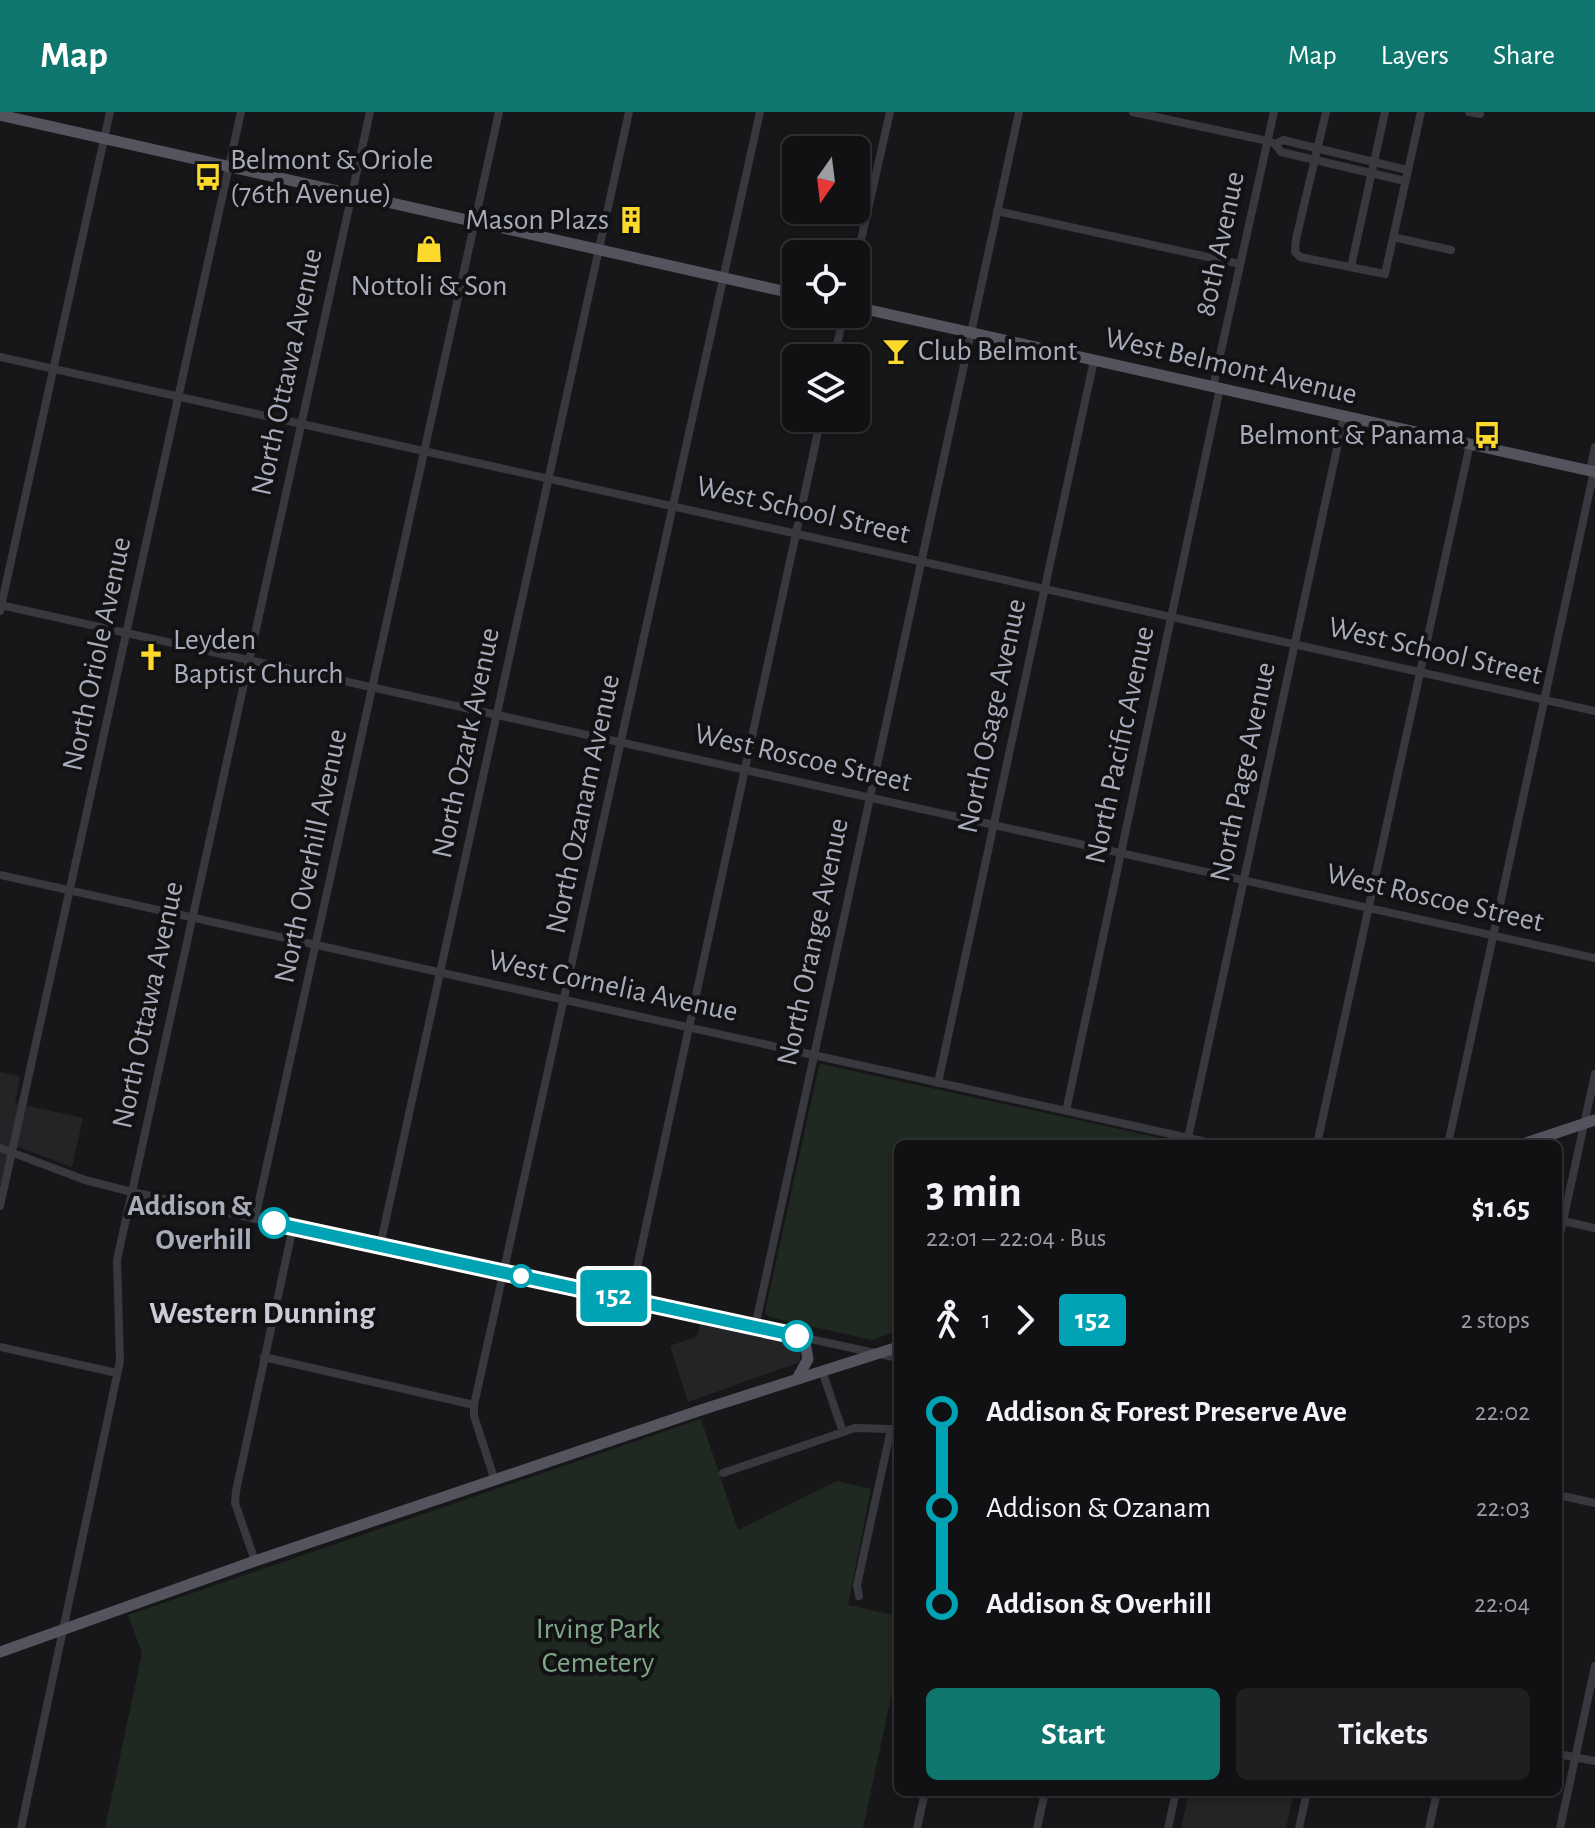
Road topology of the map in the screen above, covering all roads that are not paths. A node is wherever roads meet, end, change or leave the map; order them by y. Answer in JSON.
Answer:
{"nodes":[{"id":1,"x":110,"y":112,"type":"edge"},
{"id":2,"x":241,"y":112,"type":"edge"},
{"id":3,"x":370,"y":112,"type":"edge"},
{"id":4,"x":499,"y":112,"type":"edge"},
{"id":5,"x":629,"y":112,"type":"edge"},
{"id":6,"x":760,"y":112,"type":"edge"},
{"id":7,"x":890,"y":112,"type":"edge"},
{"id":8,"x":1019,"y":112,"type":"edge"},
{"id":9,"x":1133,"y":112,"type":"edge"},
{"id":10,"x":1274,"y":112,"type":"edge"},
{"id":11,"x":1326,"y":112,"type":"edge"},
{"id":12,"x":1385,"y":112,"type":"edge"},
{"id":13,"x":1421,"y":112,"type":"edge"},
{"id":14,"x":1469,"y":112,"type":"edge"},
{"id":15,"x":1480,"y":114,"type":"dead end"},
{"id":16,"x":0,"y":115,"type":"edge"},
{"id":17,"x":104,"y":139,"type":"junction"},
{"id":18,"x":1271,"y":142,"type":"junction"},
{"id":19,"x":1318,"y":149,"type":"junction"},
{"id":20,"x":1315,"y":160,"type":"junction"},
{"id":21,"x":1373,"y":161,"type":"junction"},
{"id":22,"x":228,"y":168,"type":"junction"},
{"id":23,"x":1407,"y":170,"type":"junction"},
{"id":24,"x":1371,"y":173,"type":"junction"},
{"id":25,"x":1405,"y":181,"type":"junction"},
{"id":26,"x":351,"y":195,"type":"junction"},
{"id":27,"x":997,"y":211,"type":"junction"},
{"id":28,"x":474,"y":222,"type":"junction"},
{"id":29,"x":1393,"y":237,"type":"junction"},
{"id":30,"x":861,"y":240,"type":"edge"},
{"id":31,"x":599,"y":250,"type":"junction"},
{"id":32,"x":1451,"y":250,"type":"dead end"},
{"id":33,"x":1240,"y":264,"type":"junction"},
{"id":34,"x":1351,"y":267,"type":"junction"},
{"id":35,"x":723,"y":278,"type":"junction"},
{"id":36,"x":782,"y":291,"type":"edge"},
{"id":37,"x":870,"y":310,"type":"edge"},
{"id":38,"x":970,"y":332,"type":"junction"},
{"id":39,"x":0,"y":357,"type":"edge"},
{"id":40,"x":1094,"y":360,"type":"junction"},
{"id":41,"x":53,"y":368,"type":"junction"},
{"id":42,"x":1217,"y":387,"type":"junction"},
{"id":43,"x":178,"y":396,"type":"junction"},
{"id":44,"x":1344,"y":416,"type":"junction"},
{"id":45,"x":301,"y":423,"type":"junction"},
{"id":46,"x":818,"y":432,"type":"edge"},
{"id":47,"x":1470,"y":444,"type":"junction"},
{"id":48,"x":1595,"y":447,"type":"edge"},
{"id":49,"x":425,"y":451,"type":"junction"},
{"id":50,"x":1593,"y":471,"type":"edge"},
{"id":51,"x":549,"y":479,"type":"junction"},
{"id":52,"x":672,"y":506,"type":"junction"},
{"id":53,"x":796,"y":534,"type":"junction"},
{"id":54,"x":920,"y":561,"type":"junction"},
{"id":55,"x":1044,"y":589,"type":"junction"},
{"id":56,"x":0,"y":607,"type":"edge"},
{"id":57,"x":1172,"y":617,"type":"junction"},
{"id":58,"x":126,"y":632,"type":"junction"},
{"id":59,"x":1295,"y":644,"type":"junction"},
{"id":60,"x":249,"y":660,"type":"junction"},
{"id":61,"x":1420,"y":672,"type":"junction"},
{"id":62,"x":373,"y":687,"type":"junction"},
{"id":63,"x":1544,"y":700,"type":"junction"},
{"id":64,"x":1595,"y":711,"type":"edge"},
{"id":65,"x":497,"y":715,"type":"junction"},
{"id":66,"x":621,"y":742,"type":"junction"},
{"id":67,"x":745,"y":770,"type":"junction"},
{"id":68,"x":869,"y":797,"type":"junction"},
{"id":69,"x":994,"y":825,"type":"junction"},
{"id":70,"x":1121,"y":853,"type":"junction"},
{"id":71,"x":0,"y":875,"type":"edge"},
{"id":72,"x":1244,"y":880,"type":"junction"},
{"id":73,"x":69,"y":890,"type":"junction"},
{"id":74,"x":1368,"y":908,"type":"junction"},
{"id":75,"x":192,"y":917,"type":"junction"},
{"id":76,"x":1493,"y":935,"type":"junction"},
{"id":77,"x":316,"y":945,"type":"junction"},
{"id":78,"x":1595,"y":958,"type":"edge"},
{"id":79,"x":440,"y":972,"type":"junction"},
{"id":80,"x":565,"y":1000,"type":"junction"},
{"id":81,"x":689,"y":1028,"type":"junction"},
{"id":82,"x":813,"y":1055,"type":"junction"},
{"id":83,"x":1595,"y":1074,"type":"edge"},
{"id":84,"x":938,"y":1083,"type":"junction"},
{"id":85,"x":1066,"y":1111,"type":"junction"},
{"id":86,"x":1590,"y":1122,"type":"edge"},
{"id":87,"x":1188,"y":1138,"type":"junction"},
{"id":88,"x":1197,"y":1140,"type":"edge"},
{"id":89,"x":1318,"y":1140,"type":"edge"},
{"id":90,"x":1449,"y":1140,"type":"edge"},
{"id":91,"x":1535,"y":1140,"type":"edge"},
{"id":92,"x":0,"y":1148,"type":"edge"},
{"id":93,"x":12,"y":1152,"type":"junction"},
{"id":94,"x":132,"y":1192,"type":"junction"},
{"id":95,"x":0,"y":1206,"type":"edge"},
{"id":96,"x":255,"y":1219,"type":"junction"},
{"id":97,"x":1563,"y":1221,"type":"junction"},
{"id":98,"x":1562,"y":1226,"type":"edge"},
{"id":99,"x":293,"y":1227,"type":"junction"},
{"id":100,"x":1595,"y":1228,"type":"edge"},
{"id":101,"x":380,"y":1246,"type":"junction"},
{"id":102,"x":505,"y":1273,"type":"junction"},
{"id":103,"x":630,"y":1300,"type":"junction"},
{"id":104,"x":755,"y":1327,"type":"junction"},
{"id":105,"x":804,"y":1337,"type":"junction"},
{"id":106,"x":0,"y":1347,"type":"edge"},
{"id":107,"x":894,"y":1348,"type":"edge"},
{"id":108,"x":874,"y":1354,"type":"junction"},
{"id":109,"x":264,"y":1357,"type":"junction"},
{"id":110,"x":894,"y":1357,"type":"edge"},
{"id":111,"x":822,"y":1371,"type":"junction"},
{"id":112,"x":117,"y":1373,"type":"junction"},
{"id":113,"x":797,"y":1379,"type":"junction"},
{"id":114,"x":474,"y":1405,"type":"junction"},
{"id":115,"x":843,"y":1432,"type":"junction"},
{"id":116,"x":723,"y":1473,"type":"dead end"},
{"id":117,"x":495,"y":1481,"type":"junction"},
{"id":118,"x":1562,"y":1496,"type":"edge"},
{"id":119,"x":1595,"y":1503,"type":"edge"},
{"id":120,"x":255,"y":1561,"type":"junction"},
{"id":121,"x":859,"y":1596,"type":"dead end"},
{"id":122,"x":63,"y":1629,"type":"junction"},
{"id":123,"x":0,"y":1652,"type":"edge"},
{"id":124,"x":1595,"y":1666,"type":"edge"},
{"id":125,"x":1562,"y":1755,"type":"edge"},
{"id":126,"x":1575,"y":1757,"type":"junction"},
{"id":127,"x":1595,"y":1761,"type":"edge"},
{"id":128,"x":924,"y":1796,"type":"edge"},
{"id":129,"x":1044,"y":1796,"type":"edge"},
{"id":130,"x":1175,"y":1796,"type":"edge"},
{"id":131,"x":1306,"y":1796,"type":"edge"},
{"id":132,"x":1436,"y":1796,"type":"edge"},
{"id":133,"x":21,"y":1828,"type":"edge"},
{"id":134,"x":917,"y":1828,"type":"edge"},
{"id":135,"x":1037,"y":1828,"type":"edge"},
{"id":136,"x":1168,"y":1828,"type":"edge"},
{"id":137,"x":1299,"y":1828,"type":"edge"},
{"id":138,"x":1429,"y":1828,"type":"edge"},
{"id":139,"x":1560,"y":1828,"type":"edge"}],
"edges":[{"from":1,"to":17,"type":"street"},
{"from":2,"to":22,"type":"street","name":"North Oriole Avenue"},
{"from":3,"to":26,"type":"street","name":"North Ottawa Avenue"},
{"from":4,"to":28,"type":"street","name":"North Overhill Avenue"},
{"from":5,"to":31,"type":"street","name":"North Ozark Avenue"},
{"from":6,"to":35,"type":"street","name":"North Ozanam Avenue"},
{"from":7,"to":30,"type":"street"},
{"from":8,"to":27,"type":"street","name":"North Orange Avenue"},
{"from":9,"to":18,"type":"street"},
{"from":10,"to":18,"type":"street","name":"80th Avenue"},
{"from":11,"to":19,"type":"street"},
{"from":12,"to":21,"type":"street"},
{"from":13,"to":23,"type":"street"},
{"from":14,"to":15,"type":"street"},
{"from":16,"to":17,"type":"main road"},
{"from":17,"to":22,"type":"main road"},
{"from":17,"to":41,"type":"street"},
{"from":18,"to":19,"type":"street"},
{"from":18,"to":20,"type":"street"},
{"from":18,"to":33,"type":"street","name":"80th Avenue"},
{"from":19,"to":20,"type":"street"},
{"from":19,"to":21,"type":"street"},
{"from":20,"to":24,"type":"street"},
{"from":20,"to":34,"type":"street"},
{"from":21,"to":23,"type":"street"},
{"from":21,"to":24,"type":"street"},
{"from":22,"to":26,"type":"main road"},
{"from":22,"to":43,"type":"street","name":"North Oriole Avenue"},
{"from":23,"to":25,"type":"street"},
{"from":24,"to":25,"type":"street"},
{"from":24,"to":34,"type":"street"},
{"from":25,"to":29,"type":"street"},
{"from":26,"to":28,"type":"main road"},
{"from":26,"to":45,"type":"street","name":"North Ottawa Avenue"},
{"from":27,"to":33,"type":"street"},
{"from":27,"to":38,"type":"street","name":"North Orange Avenue"},
{"from":28,"to":31,"type":"main road"},
{"from":28,"to":49,"type":"street","name":"North Overhill Avenue"},
{"from":29,"to":32,"type":"street"},
{"from":29,"to":34,"type":"street"},
{"from":31,"to":35,"type":"main road"},
{"from":31,"to":51,"type":"street","name":"North Ozark Avenue"},
{"from":33,"to":42,"type":"street","name":"80th Avenue"},
{"from":35,"to":36,"type":"main road"},
{"from":35,"to":52,"type":"street","name":"North Ozanam Avenue"},
{"from":37,"to":38,"type":"main road","name":"West Belmont Avenue"},
{"from":38,"to":40,"type":"main road","name":"West Belmont Avenue"},
{"from":38,"to":54,"type":"street","name":"North Orange Avenue"},
{"from":39,"to":41,"type":"street","name":"West School Street"},
{"from":40,"to":42,"type":"main road","name":"West Belmont Avenue"},
{"from":40,"to":55,"type":"street","name":"North Osage Avenue"},
{"from":41,"to":43,"type":"street","name":"West School Street"},
{"from":41,"to":56,"type":"street"},
{"from":42,"to":44,"type":"main road","name":"West Belmont Avenue"},
{"from":42,"to":57,"type":"street","name":"North Pacific Avenue"},
{"from":43,"to":45,"type":"street","name":"West School Street"},
{"from":43,"to":58,"type":"street","name":"North Oriole Avenue"},
{"from":44,"to":47,"type":"main road","name":"West Belmont Avenue"},
{"from":44,"to":59,"type":"street","name":"North Page Avenue"},
{"from":45,"to":49,"type":"street","name":"West School Street"},
{"from":45,"to":60,"type":"street","name":"North Ottawa Avenue"},
{"from":46,"to":53,"type":"street"},
{"from":47,"to":50,"type":"main road","name":"West Belmont Avenue"},
{"from":47,"to":61,"type":"street"},
{"from":48,"to":50,"type":"street"},
{"from":49,"to":51,"type":"street","name":"West School Street"},
{"from":49,"to":62,"type":"street","name":"North Overhill Avenue"},
{"from":50,"to":63,"type":"street"},
{"from":51,"to":52,"type":"street","name":"West School Street"},
{"from":51,"to":65,"type":"street","name":"North Ozark Avenue"},
{"from":52,"to":53,"type":"street","name":"West School Street"},
{"from":52,"to":66,"type":"street","name":"North Ozanam Avenue"},
{"from":53,"to":54,"type":"street","name":"West School Street"},
{"from":53,"to":67,"type":"street"},
{"from":54,"to":55,"type":"street","name":"West School Street"},
{"from":54,"to":68,"type":"street","name":"North Orange Avenue"},
{"from":55,"to":57,"type":"street","name":"West School Street"},
{"from":55,"to":69,"type":"street","name":"North Osage Avenue"},
{"from":56,"to":58,"type":"street","name":"West Roscoe Street"},
{"from":57,"to":59,"type":"street","name":"West School Street"},
{"from":57,"to":70,"type":"street","name":"North Pacific Avenue"},
{"from":58,"to":60,"type":"street","name":"West Roscoe Street"},
{"from":58,"to":73,"type":"street","name":"North Oriole Avenue"},
{"from":59,"to":61,"type":"street","name":"West School Street"},
{"from":59,"to":72,"type":"street","name":"North Page Avenue"},
{"from":60,"to":62,"type":"street","name":"West Roscoe Street"},
{"from":60,"to":75,"type":"street","name":"North Ottawa Avenue"},
{"from":61,"to":63,"type":"street","name":"West School Street"},
{"from":61,"to":74,"type":"street"},
{"from":62,"to":65,"type":"street","name":"West Roscoe Street"},
{"from":62,"to":77,"type":"street","name":"North Overhill Avenue"},
{"from":63,"to":64,"type":"street","name":"West School Street"},
{"from":63,"to":76,"type":"street"},
{"from":65,"to":66,"type":"street","name":"West Roscoe Street"},
{"from":65,"to":79,"type":"street","name":"North Ozark Avenue"},
{"from":66,"to":67,"type":"street","name":"West Roscoe Street"},
{"from":66,"to":80,"type":"street","name":"North Ozanam Avenue"},
{"from":67,"to":68,"type":"street","name":"West Roscoe Street"},
{"from":67,"to":81,"type":"street"},
{"from":68,"to":69,"type":"street","name":"West Roscoe Street"},
{"from":68,"to":82,"type":"street","name":"North Orange Avenue"},
{"from":69,"to":70,"type":"street","name":"West Roscoe Street"},
{"from":69,"to":84,"type":"street","name":"North Osage Avenue"},
{"from":70,"to":72,"type":"street","name":"West Roscoe Street"},
{"from":70,"to":85,"type":"street","name":"North Pacific Avenue"},
{"from":71,"to":73,"type":"street","name":"West Cornelia Avenue"},
{"from":72,"to":74,"type":"street","name":"West Roscoe Street"},
{"from":72,"to":87,"type":"street","name":"North Page Avenue"},
{"from":73,"to":75,"type":"street","name":"West Cornelia Avenue"},
{"from":73,"to":93,"type":"street","name":"North Oriole Avenue"},
{"from":74,"to":76,"type":"street","name":"West Roscoe Street"},
{"from":74,"to":89,"type":"street"},
{"from":75,"to":77,"type":"street","name":"West Cornelia Avenue"},
{"from":75,"to":94,"type":"street","name":"North Ottawa Avenue"},
{"from":76,"to":78,"type":"street","name":"West Roscoe Street"},
{"from":76,"to":90,"type":"street"},
{"from":77,"to":79,"type":"street","name":"West Cornelia Avenue"},
{"from":77,"to":96,"type":"street","name":"North Overhill Avenue"},
{"from":79,"to":80,"type":"street","name":"West Cornelia Avenue"},
{"from":79,"to":101,"type":"street","name":"North Ozark Avenue"},
{"from":80,"to":81,"type":"street","name":"West Cornelia Avenue"},
{"from":80,"to":102,"type":"street","name":"North Ozanam Avenue"},
{"from":81,"to":82,"type":"street","name":"West Cornelia Avenue"},
{"from":81,"to":103,"type":"street"},
{"from":82,"to":84,"type":"street","name":"West Cornelia Avenue"},
{"from":82,"to":104,"type":"street","name":"North Orange Avenue"},
{"from":83,"to":86,"type":"street"},
{"from":84,"to":85,"type":"street","name":"West Cornelia Avenue"},
{"from":85,"to":87,"type":"street","name":"West Cornelia Avenue"},
{"from":86,"to":91,"type":"main road"},
{"from":86,"to":97,"type":"street"},
{"from":87,"to":88,"type":"street","name":"West Cornelia Avenue"},
{"from":92,"to":93,"type":"street"},
{"from":93,"to":94,"type":"street"},
{"from":93,"to":95,"type":"street","name":"North Oriole Avenue"},
{"from":94,"to":96,"type":"street"},
{"from":94,"to":112,"type":"street","name":"North Ottawa Avenue"},
{"from":96,"to":99,"type":"street"},
{"from":97,"to":98,"type":"street"},
{"from":97,"to":100,"type":"street"},
{"from":99,"to":101,"type":"street"},
{"from":99,"to":109,"type":"street"},
{"from":101,"to":102,"type":"street"},
{"from":102,"to":103,"type":"street"},
{"from":102,"to":114,"type":"street","name":"North Ozanam Avenue"},
{"from":103,"to":104,"type":"street"},
{"from":104,"to":105,"type":"street"},
{"from":105,"to":108,"type":"street"},
{"from":105,"to":113,"type":"main road"},
{"from":106,"to":112,"type":"street"},
{"from":107,"to":108,"type":"main road"},
{"from":108,"to":110,"type":"street"},
{"from":108,"to":111,"type":"main road"},
{"from":109,"to":114,"type":"street"},
{"from":109,"to":120,"type":"street"},
{"from":111,"to":113,"type":"main road"},
{"from":111,"to":115,"type":"street"},
{"from":112,"to":122,"type":"street","name":"North Ottawa Avenue"},
{"from":113,"to":117,"type":"main road"},
{"from":114,"to":117,"type":"street","name":"North Ozanam Avenue"},
{"from":115,"to":116,"type":"street"},
{"from":115,"to":121,"type":"street"},
{"from":117,"to":120,"type":"main road"},
{"from":118,"to":119,"type":"street"},
{"from":120,"to":122,"type":"main road"},
{"from":122,"to":123,"type":"main road"},
{"from":122,"to":133,"type":"street","name":"North Ottawa Avenue"},
{"from":124,"to":126,"type":"street"},
{"from":125,"to":126,"type":"street"},
{"from":126,"to":127,"type":"street"},
{"from":126,"to":139,"type":"street"},
{"from":128,"to":134,"type":"street"},
{"from":129,"to":135,"type":"street"},
{"from":130,"to":136,"type":"street"},
{"from":131,"to":137,"type":"street"},
{"from":132,"to":138,"type":"street"}]}
